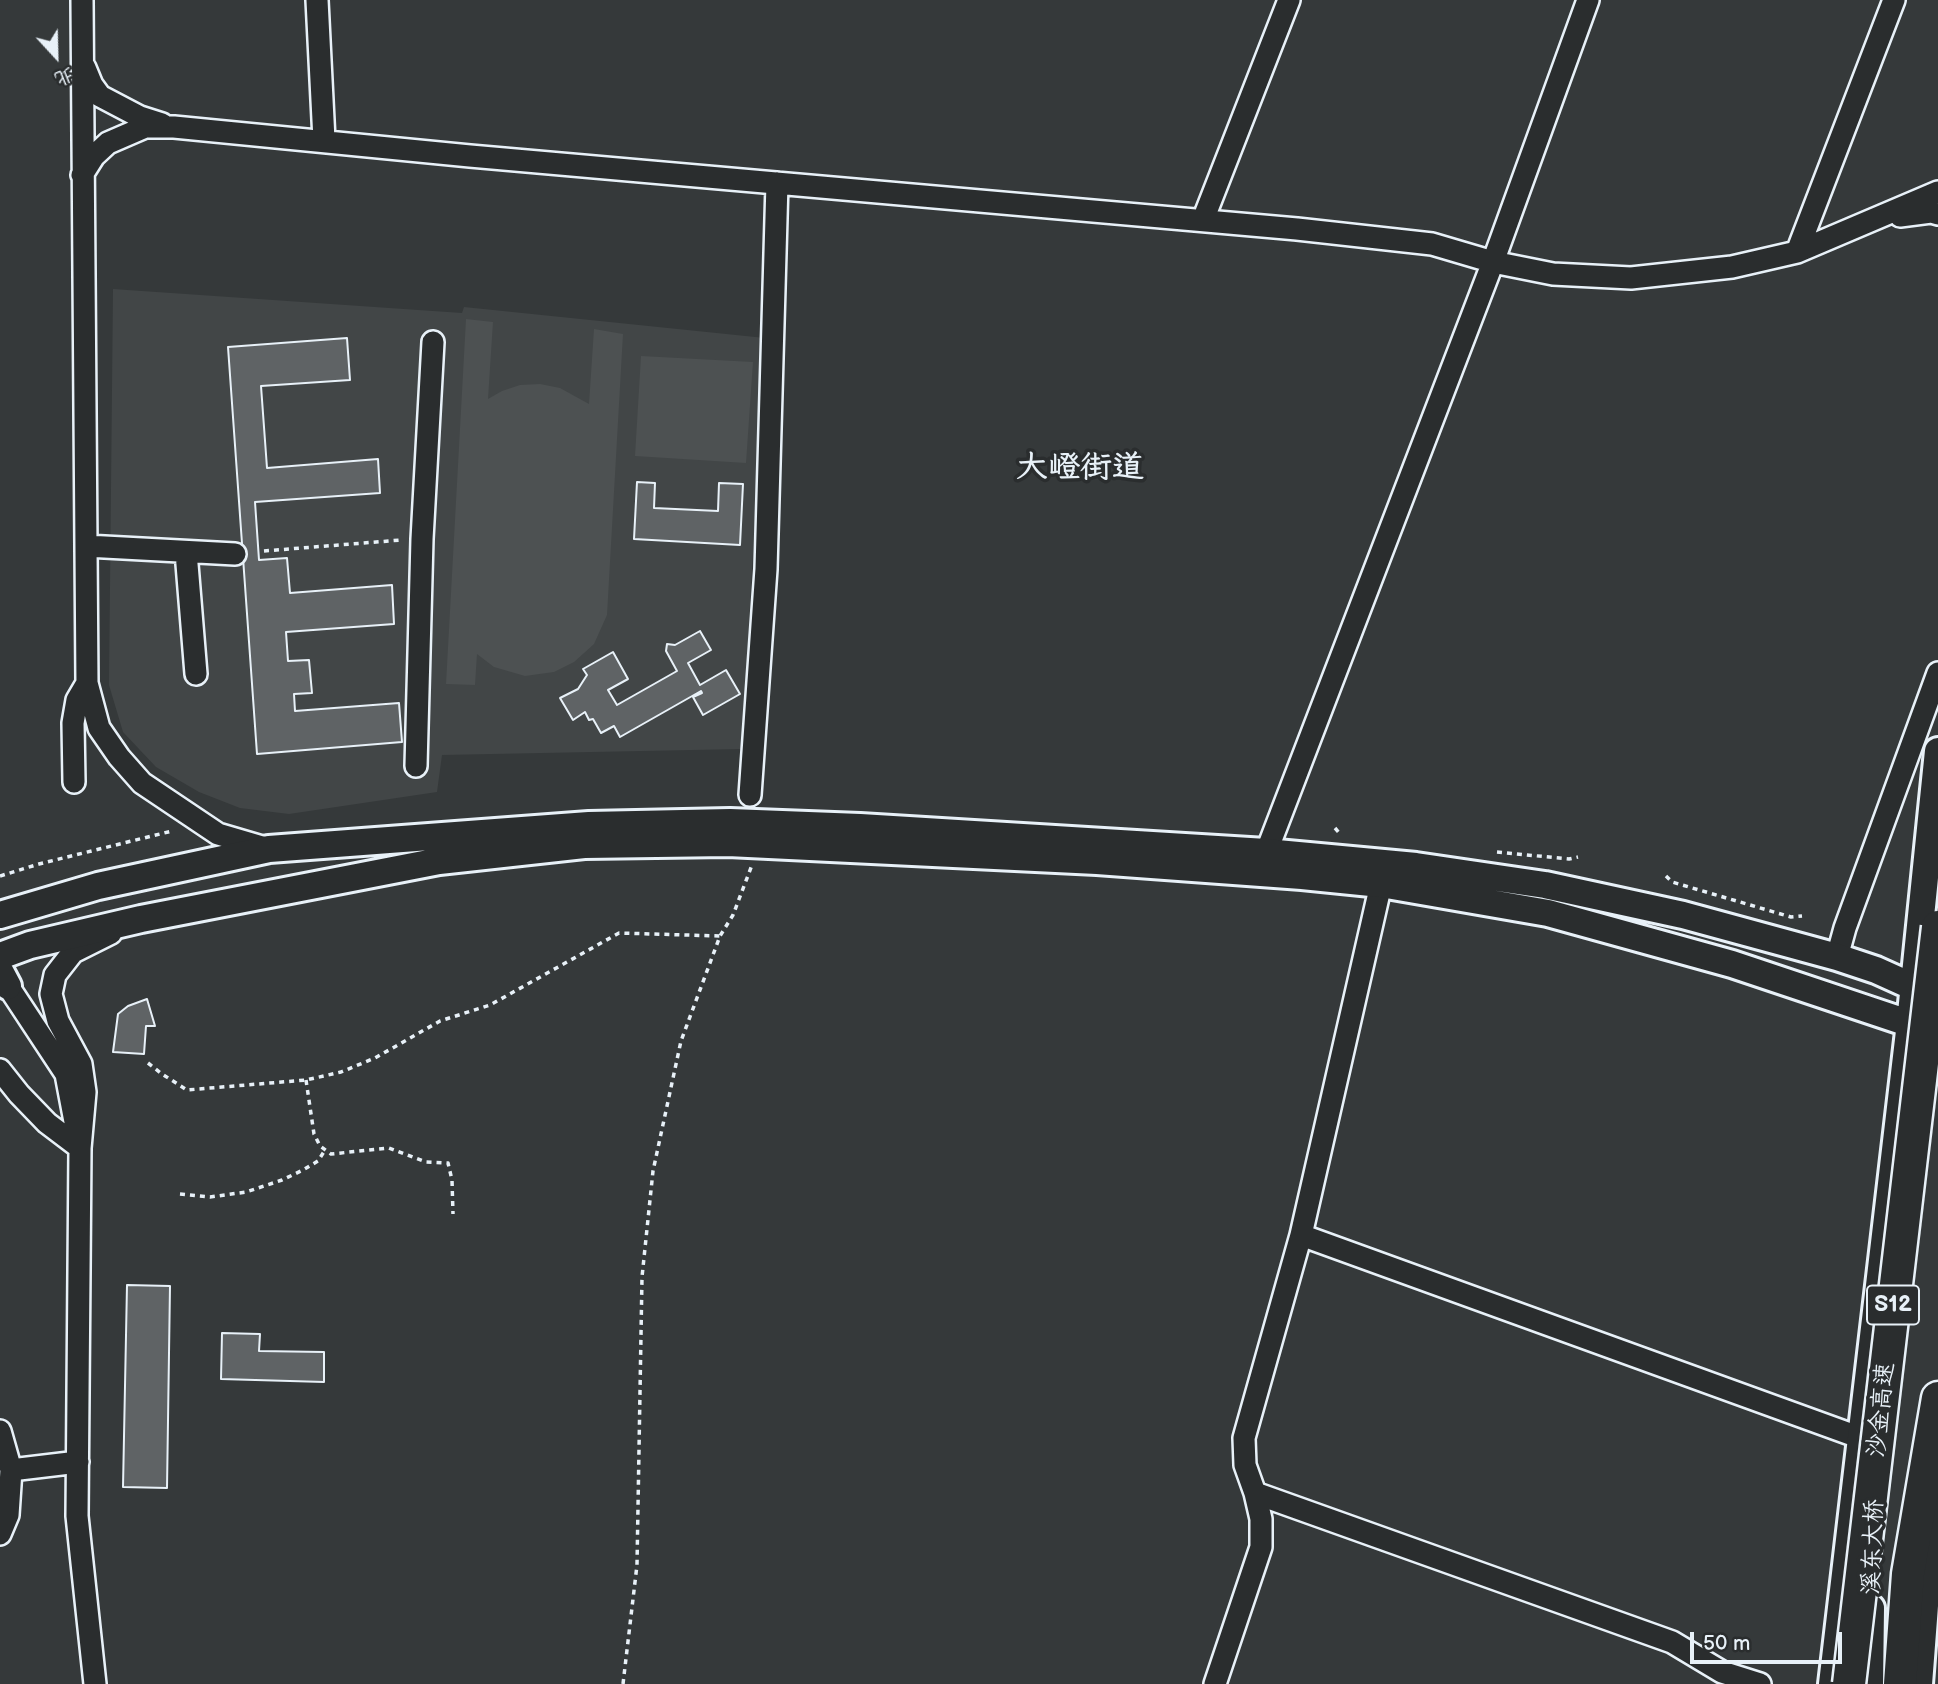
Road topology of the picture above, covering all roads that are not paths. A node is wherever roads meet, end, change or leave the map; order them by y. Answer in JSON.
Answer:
{"nodes":[{"id":1,"x":82,"y":0,"type":"edge"},
{"id":2,"x":317,"y":0,"type":"edge"},
{"id":3,"x":1289,"y":0,"type":"edge"},
{"id":4,"x":1588,"y":0,"type":"edge"},
{"id":5,"x":1894,"y":0,"type":"edge"},
{"id":6,"x":82,"y":60,"type":"junction"},
{"id":7,"x":174,"y":127,"type":"junction"},
{"id":8,"x":324,"y":140,"type":"junction"},
{"id":9,"x":82,"y":175,"type":"junction"},
{"id":10,"x":777,"y":183,"type":"junction"},
{"id":11,"x":1938,"y":192,"type":"edge"},
{"id":12,"x":1938,"y":214,"type":"edge"},
{"id":13,"x":1873,"y":219,"type":"junction"},
{"id":14,"x":1203,"y":220,"type":"junction"},
{"id":15,"x":1797,"y":252,"type":"junction"},
{"id":16,"x":1493,"y":262,"type":"junction"},
{"id":17,"x":433,"y":342,"type":"dead end"},
{"id":18,"x":86,"y":546,"type":"junction"},
{"id":19,"x":187,"y":552,"type":"junction"},
{"id":20,"x":235,"y":554,"type":"dead end"},
{"id":21,"x":1938,"y":673,"type":"edge"},
{"id":22,"x":196,"y":674,"type":"dead end"},
{"id":23,"x":87,"y":683,"type":"junction"},
{"id":24,"x":1938,"y":751,"type":"edge"},
{"id":25,"x":416,"y":766,"type":"dead end"},
{"id":26,"x":74,"y":782,"type":"dead end"},
{"id":27,"x":750,"y":795,"type":"dead end"},
{"id":28,"x":269,"y":849,"type":"junction"},
{"id":29,"x":1262,"y":862,"type":"junction"},
{"id":30,"x":1381,"y":884,"type":"junction"},
{"id":31,"x":0,"y":915,"type":"edge"},
{"id":32,"x":141,"y":919,"type":"junction"},
{"id":33,"x":1938,"y":927,"type":"edge"},
{"id":34,"x":0,"y":956,"type":"edge"},
{"id":35,"x":1837,"y":957,"type":"junction"},
{"id":36,"x":4,"y":979,"type":"edge"},
{"id":37,"x":1926,"y":992,"type":"edge"},
{"id":38,"x":1910,"y":1023,"type":"junction"},
{"id":39,"x":1938,"y":1032,"type":"edge"},
{"id":40,"x":0,"y":1070,"type":"edge"},
{"id":41,"x":80,"y":1148,"type":"junction"},
{"id":42,"x":1301,"y":1235,"type":"junction"},
{"id":43,"x":1938,"y":1398,"type":"edge"},
{"id":44,"x":0,"y":1431,"type":"edge"},
{"id":45,"x":1869,"y":1446,"type":"junction"},
{"id":46,"x":78,"y":1462,"type":"junction"},
{"id":47,"x":1938,"y":1465,"type":"edge"},
{"id":48,"x":11,"y":1470,"type":"junction"},
{"id":49,"x":1255,"y":1493,"type":"junction"},
{"id":50,"x":0,"y":1534,"type":"edge"},
{"id":51,"x":95,"y":1684,"type":"edge"},
{"id":52,"x":1214,"y":1684,"type":"edge"},
{"id":53,"x":1760,"y":1684,"type":"edge"},
{"id":54,"x":1832,"y":1684,"type":"edge"},
{"id":55,"x":1849,"y":1684,"type":"edge"},
{"id":56,"x":1870,"y":1684,"type":"edge"},
{"id":57,"x":1900,"y":1684,"type":"edge"},
{"id":58,"x":1919,"y":1684,"type":"edge"}],
"edges":[{"from":1,"to":6,"type":"street"},
{"from":2,"to":8,"type":"street"},
{"from":3,"to":14,"type":"street"},
{"from":4,"to":16,"type":"street"},
{"from":5,"to":15,"type":"street"},
{"from":6,"to":7,"type":"street"},
{"from":6,"to":9,"type":"street"},
{"from":7,"to":8,"type":"street"},
{"from":7,"to":9,"type":"street"},
{"from":8,"to":10,"type":"street"},
{"from":9,"to":18,"type":"street"},
{"from":10,"to":14,"type":"street"},
{"from":10,"to":27,"type":"street"},
{"from":11,"to":13,"type":"street"},
{"from":12,"to":13,"type":"street"},
{"from":13,"to":15,"type":"street"},
{"from":14,"to":16,"type":"street"},
{"from":15,"to":16,"type":"street"},
{"from":16,"to":29,"type":"street"},
{"from":17,"to":25,"type":"street"},
{"from":18,"to":19,"type":"street"},
{"from":18,"to":23,"type":"street"},
{"from":19,"to":20,"type":"street"},
{"from":19,"to":22,"type":"street"},
{"from":21,"to":35,"type":"street"},
{"from":23,"to":26,"type":"street"},
{"from":23,"to":28,"type":"street"},
{"from":24,"to":37,"type":"main road"},
{"from":28,"to":29,"type":"main road"},
{"from":28,"to":31,"type":"main road"},
{"from":29,"to":30,"type":"main road"},
{"from":29,"to":32,"type":"main road"},
{"from":29,"to":35,"type":"main road"},
{"from":30,"to":38,"type":"main road"},
{"from":30,"to":42,"type":"street"},
{"from":32,"to":34,"type":"main road"},
{"from":32,"to":41,"type":"street"},
{"from":33,"to":45,"type":"highway","name":"沙金高速","number":"S12","bridge":true},
{"from":35,"to":37,"type":"main road"},
{"from":36,"to":41,"type":"street"},
{"from":37,"to":38,"type":"main road"},
{"from":38,"to":39,"type":"main road"},
{"from":38,"to":45,"type":"main road"},
{"from":40,"to":41,"type":"street"},
{"from":41,"to":46,"type":"street"},
{"from":42,"to":45,"type":"street"},
{"from":42,"to":49,"type":"street"},
{"from":43,"to":57,"type":"highway","name":"沙金高速"},
{"from":44,"to":48,"type":"street"},
{"from":45,"to":54,"type":"main road"},
{"from":45,"to":55,"type":"highway","name":"沙金高速","number":"S12","bridge":true},
{"from":45,"to":56,"type":"main road","name":"溪东大桥","bridge":true},
{"from":46,"to":48,"type":"street"},
{"from":46,"to":51,"type":"street"},
{"from":47,"to":58,"type":"main road"},
{"from":48,"to":50,"type":"street"},
{"from":49,"to":52,"type":"street"},
{"from":49,"to":53,"type":"street"}]}
